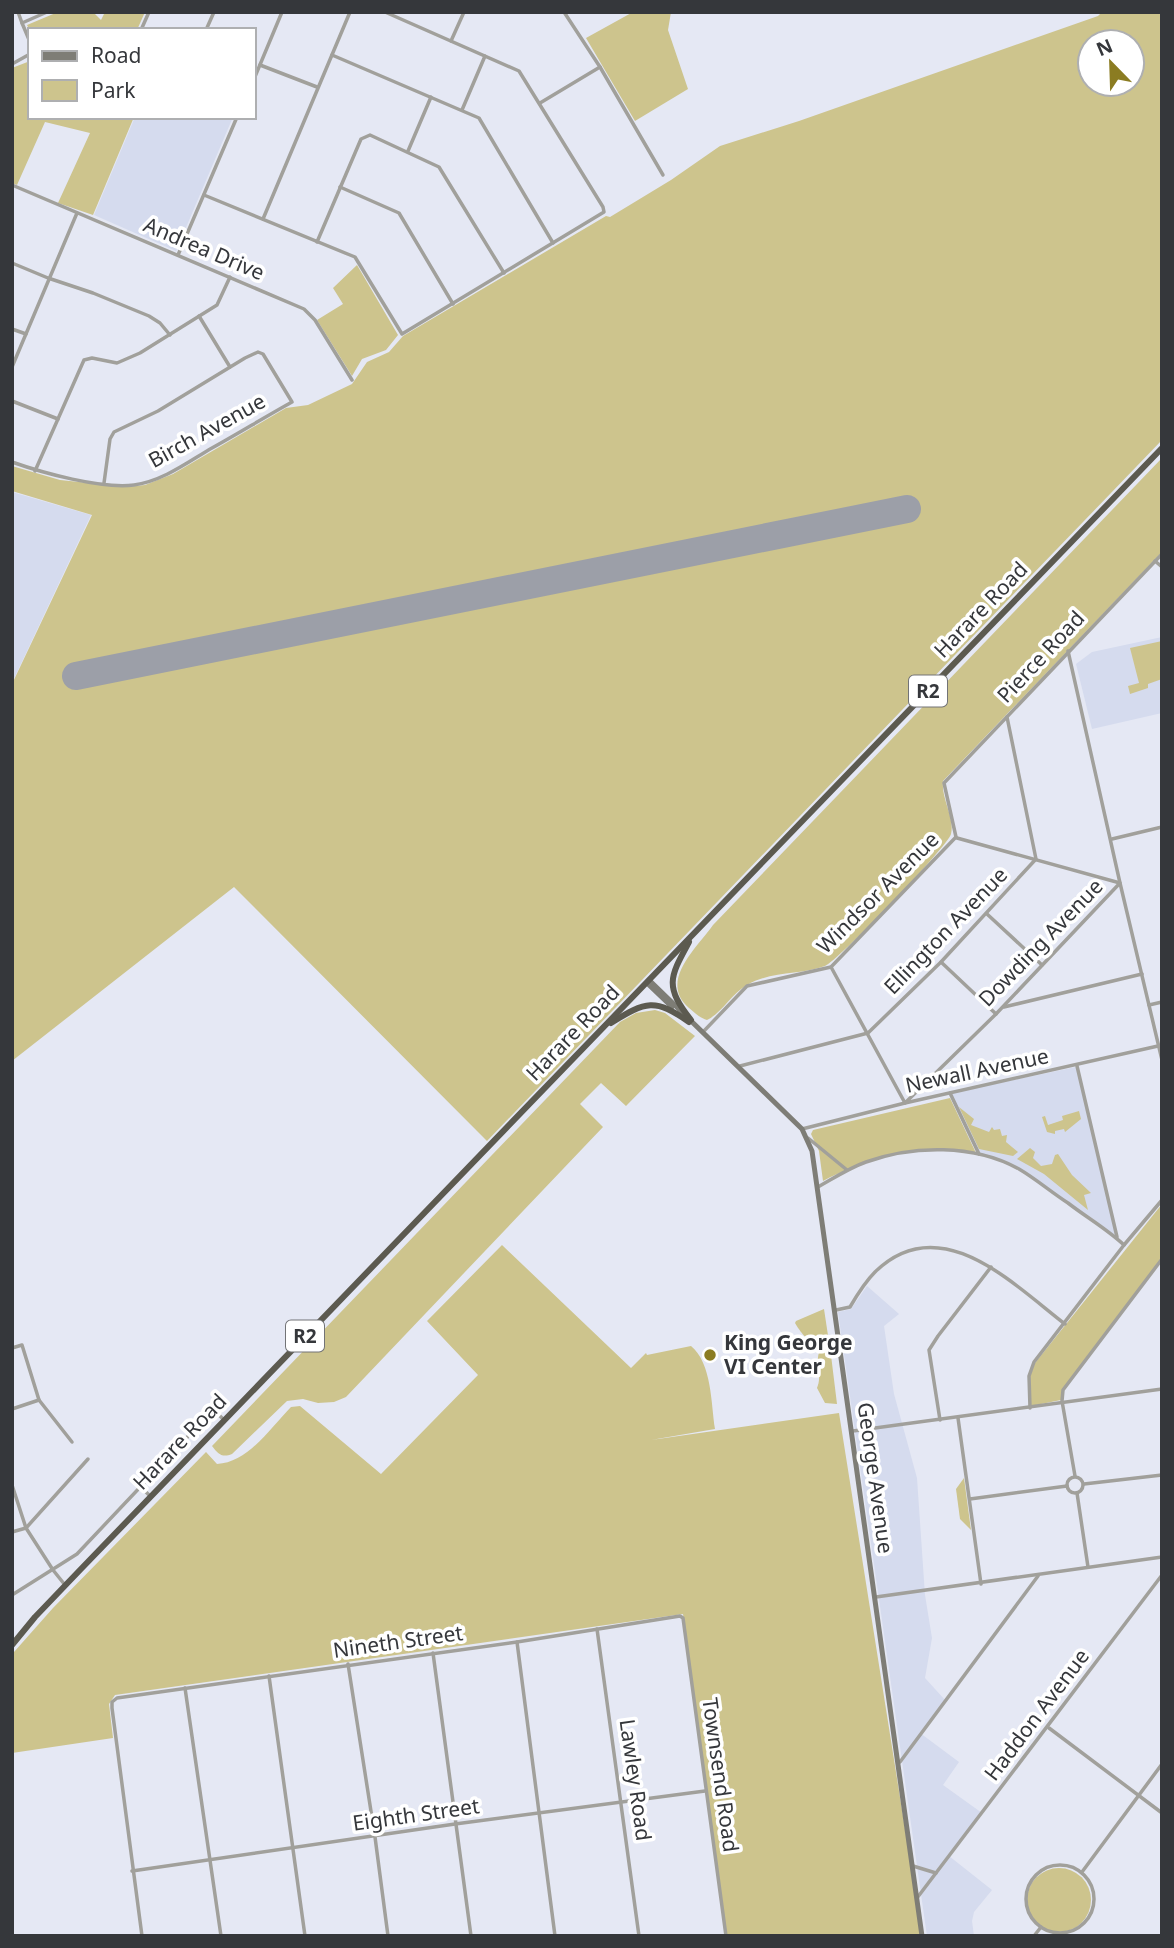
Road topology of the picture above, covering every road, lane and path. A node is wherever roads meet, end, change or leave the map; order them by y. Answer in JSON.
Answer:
{"nodes":[{"id":1,"x":18,"y":12,"type":"edge"},
{"id":2,"x":47,"y":12,"type":"edge"},
{"id":3,"x":149,"y":12,"type":"edge"},
{"id":4,"x":214,"y":12,"type":"edge"},
{"id":5,"x":282,"y":12,"type":"edge"},
{"id":6,"x":350,"y":12,"type":"edge"},
{"id":7,"x":385,"y":12,"type":"edge"},
{"id":8,"x":464,"y":12,"type":"edge"},
{"id":9,"x":564,"y":12,"type":"edge"},
{"id":10,"x":22,"y":23,"type":"junction"},
{"id":11,"x":142,"y":28,"type":"edge"},
{"id":12,"x":207,"y":28,"type":"edge"},
{"id":13,"x":28,"y":37,"type":"edge"},
{"id":14,"x":451,"y":41,"type":"junction"},
{"id":15,"x":28,"y":55,"type":"edge"},
{"id":16,"x":332,"y":55,"type":"junction"},
{"id":17,"x":485,"y":56,"type":"junction"},
{"id":18,"x":12,"y":64,"type":"edge"},
{"id":19,"x":260,"y":65,"type":"junction"},
{"id":20,"x":600,"y":67,"type":"junction"},
{"id":21,"x":256,"y":74,"type":"edge"},
{"id":22,"x":318,"y":87,"type":"junction"},
{"id":23,"x":431,"y":97,"type":"junction"},
{"id":24,"x":540,"y":103,"type":"junction"},
{"id":25,"x":462,"y":110,"type":"junction"},
{"id":26,"x":236,"y":119,"type":"edge"},
{"id":27,"x":408,"y":151,"type":"junction"},
{"id":28,"x":663,"y":175,"type":"dead end"},
{"id":29,"x":12,"y":185,"type":"edge"},
{"id":30,"x":340,"y":187,"type":"junction"},
{"id":31,"x":204,"y":195,"type":"junction"},
{"id":32,"x":76,"y":213,"type":"junction"},
{"id":33,"x":263,"y":219,"type":"junction"},
{"id":34,"x":317,"y":242,"type":"junction"},
{"id":35,"x":553,"y":243,"type":"junction"},
{"id":36,"x":178,"y":255,"type":"junction"},
{"id":37,"x":12,"y":263,"type":"edge"},
{"id":38,"x":503,"y":273,"type":"junction"},
{"id":39,"x":230,"y":276,"type":"junction"},
{"id":40,"x":48,"y":278,"type":"junction"},
{"id":41,"x":453,"y":304,"type":"junction"},
{"id":42,"x":199,"y":316,"type":"junction"},
{"id":43,"x":12,"y":329,"type":"edge"},
{"id":44,"x":26,"y":334,"type":"junction"},
{"id":45,"x":170,"y":335,"type":"junction"},
{"id":46,"x":12,"y":367,"type":"edge"},
{"id":47,"x":230,"y":367,"type":"junction"},
{"id":48,"x":352,"y":380,"type":"dead end"},
{"id":49,"x":12,"y":401,"type":"edge"},
{"id":50,"x":58,"y":419,"type":"junction"},
{"id":51,"x":1162,"y":448,"type":"edge"},
{"id":52,"x":12,"y":462,"type":"edge"},
{"id":53,"x":35,"y":471,"type":"junction"},
{"id":54,"x":104,"y":483,"type":"junction"},
{"id":55,"x":1162,"y":554,"type":"edge"},
{"id":56,"x":1156,"y":561,"type":"junction"},
{"id":57,"x":1162,"y":567,"type":"edge"},
{"id":58,"x":1068,"y":651,"type":"junction"},
{"id":59,"x":1007,"y":717,"type":"junction"},
{"id":60,"x":944,"y":783,"type":"joint"},
{"id":61,"x":1162,"y":827,"type":"edge"},
{"id":62,"x":956,"y":837,"type":"junction"},
{"id":63,"x":1112,"y":839,"type":"junction"},
{"id":64,"x":1036,"y":859,"type":"junction"},
{"id":65,"x":1121,"y":883,"type":"junction"},
{"id":66,"x":986,"y":914,"type":"junction"},
{"id":67,"x":693,"y":934,"type":"junction"},
{"id":68,"x":941,"y":962,"type":"junction"},
{"id":69,"x":1042,"y":965,"type":"junction"},
{"id":70,"x":831,"y":967,"type":"junction"},
{"id":71,"x":1142,"y":974,"type":"junction"},
{"id":72,"x":648,"y":981,"type":"junction"},
{"id":73,"x":1162,"y":1002,"type":"edge"},
{"id":74,"x":1149,"y":1005,"type":"junction"},
{"id":75,"x":1002,"y":1007,"type":"junction"},
{"id":76,"x":996,"y":1014,"type":"junction"},
{"id":77,"x":690,"y":1021,"type":"junction"},
{"id":78,"x":601,"y":1030,"type":"junction"},
{"id":79,"x":701,"y":1031,"type":"junction"},
{"id":80,"x":868,"y":1033,"type":"junction"},
{"id":81,"x":1158,"y":1046,"type":"junction"},
{"id":82,"x":1162,"y":1060,"type":"edge"},
{"id":83,"x":740,"y":1066,"type":"junction"},
{"id":84,"x":1077,"y":1066,"type":"junction"},
{"id":85,"x":950,"y":1093,"type":"junction"},
{"id":86,"x":905,"y":1103,"type":"junction"},
{"id":87,"x":802,"y":1129,"type":"junction"},
{"id":88,"x":808,"y":1138,"type":"junction"},
{"id":89,"x":979,"y":1154,"type":"junction"},
{"id":90,"x":848,"y":1170,"type":"junction"},
{"id":91,"x":818,"y":1187,"type":"junction"},
{"id":92,"x":1162,"y":1200,"type":"edge"},
{"id":93,"x":1118,"y":1239,"type":"junction"},
{"id":94,"x":1124,"y":1245,"type":"junction"},
{"id":95,"x":1162,"y":1259,"type":"edge"},
{"id":96,"x":991,"y":1267,"type":"junction"},
{"id":97,"x":836,"y":1310,"type":"junction"},
{"id":98,"x":1065,"y":1324,"type":"junction"},
{"id":99,"x":12,"y":1348,"type":"edge"},
{"id":100,"x":1162,"y":1389,"type":"edge"},
{"id":101,"x":39,"y":1401,"type":"junction"},
{"id":102,"x":1062,"y":1401,"type":"junction"},
{"id":103,"x":1030,"y":1408,"type":"junction"},
{"id":104,"x":12,"y":1409,"type":"edge"},
{"id":105,"x":958,"y":1418,"type":"junction"},
{"id":106,"x":940,"y":1420,"type":"junction"},
{"id":107,"x":224,"y":1421,"type":"junction"},
{"id":108,"x":853,"y":1431,"type":"junction"},
{"id":109,"x":72,"y":1442,"type":"dead end"},
{"id":110,"x":88,"y":1459,"type":"dead end"},
{"id":111,"x":1162,"y":1475,"type":"edge"},
{"id":112,"x":1075,"y":1476,"type":"junction"},
{"id":113,"x":1084,"y":1484,"type":"junction"},
{"id":114,"x":12,"y":1485,"type":"edge"},
{"id":115,"x":1067,"y":1486,"type":"junction"},
{"id":116,"x":141,"y":1487,"type":"junction"},
{"id":117,"x":1077,"y":1493,"type":"junction"},
{"id":118,"x":151,"y":1497,"type":"junction"},
{"id":119,"x":970,"y":1499,"type":"junction"},
{"id":120,"x":26,"y":1528,"type":"junction"},
{"id":121,"x":12,"y":1532,"type":"edge"},
{"id":122,"x":1162,"y":1557,"type":"edge"},
{"id":123,"x":1087,"y":1567,"type":"junction"},
{"id":124,"x":52,"y":1570,"type":"junction"},
{"id":125,"x":1162,"y":1575,"type":"edge"},
{"id":126,"x":1038,"y":1576,"type":"junction"},
{"id":127,"x":981,"y":1584,"type":"junction"},
{"id":128,"x":65,"y":1585,"type":"junction"},
{"id":129,"x":12,"y":1595,"type":"edge"},
{"id":130,"x":876,"y":1597,"type":"junction"},
{"id":131,"x":682,"y":1618,"type":"joint"},
{"id":132,"x":597,"y":1629,"type":"junction"},
{"id":133,"x":517,"y":1642,"type":"junction"},
{"id":134,"x":12,"y":1645,"type":"edge"},
{"id":135,"x":433,"y":1653,"type":"junction"},
{"id":136,"x":348,"y":1664,"type":"junction"},
{"id":137,"x":269,"y":1676,"type":"junction"},
{"id":138,"x":185,"y":1688,"type":"junction"},
{"id":139,"x":1048,"y":1727,"type":"junction"},
{"id":140,"x":900,"y":1762,"type":"junction"},
{"id":141,"x":1162,"y":1763,"type":"edge"},
{"id":142,"x":705,"y":1791,"type":"junction"},
{"id":143,"x":1138,"y":1795,"type":"junction"},
{"id":144,"x":622,"y":1802,"type":"junction"},
{"id":145,"x":1162,"y":1813,"type":"edge"},
{"id":146,"x":538,"y":1814,"type":"junction"},
{"id":147,"x":456,"y":1824,"type":"junction"},
{"id":148,"x":375,"y":1837,"type":"junction"},
{"id":149,"x":292,"y":1848,"type":"junction"},
{"id":150,"x":209,"y":1860,"type":"junction"},
{"id":151,"x":913,"y":1866,"type":"junction"},
{"id":152,"x":132,"y":1871,"type":"junction"},
{"id":153,"x":1082,"y":1872,"type":"junction"},
{"id":154,"x":936,"y":1874,"type":"junction"},
{"id":155,"x":917,"y":1898,"type":"junction"},
{"id":156,"x":1041,"y":1927,"type":"junction"},
{"id":157,"x":142,"y":1936,"type":"edge"},
{"id":158,"x":221,"y":1936,"type":"edge"},
{"id":159,"x":305,"y":1936,"type":"edge"},
{"id":160,"x":388,"y":1936,"type":"edge"},
{"id":161,"x":471,"y":1936,"type":"edge"},
{"id":162,"x":555,"y":1936,"type":"edge"},
{"id":163,"x":639,"y":1936,"type":"edge"},
{"id":164,"x":726,"y":1936,"type":"edge"},
{"id":165,"x":922,"y":1936,"type":"edge"},
{"id":166,"x":1034,"y":1936,"type":"edge"}],
"edges":[{"from":1,"to":10,"type":"street"},
{"from":2,"to":10,"type":"street"},
{"from":3,"to":11,"type":"street"},
{"from":4,"to":12,"type":"street"},
{"from":5,"to":19,"type":"street"},
{"from":6,"to":16,"type":"street"},
{"from":7,"to":14,"type":"street"},
{"from":8,"to":14,"type":"street"},
{"from":9,"to":20,"type":"street"},
{"from":10,"to":13,"type":"street"},
{"from":14,"to":17,"type":"street"},
{"from":15,"to":18,"type":"street"},
{"from":16,"to":22,"type":"street"},
{"from":16,"to":23,"type":"street"},
{"from":17,"to":24,"type":"street"},
{"from":17,"to":25,"type":"street"},
{"from":19,"to":21,"type":"street"},
{"from":19,"to":22,"type":"street"},
{"from":20,"to":24,"type":"street"},
{"from":20,"to":28,"type":"street"},
{"from":22,"to":33,"type":"street"},
{"from":23,"to":25,"type":"street"},
{"from":23,"to":27,"type":"street"},
{"from":24,"to":35,"type":"street"},
{"from":25,"to":35,"type":"street"},
{"from":26,"to":31,"type":"street"},
{"from":27,"to":30,"type":"street"},
{"from":27,"to":38,"type":"street"},
{"from":29,"to":32,"type":"street","name":"Andrea Drive"},
{"from":30,"to":34,"type":"street"},
{"from":30,"to":41,"type":"street"},
{"from":31,"to":33,"type":"street"},
{"from":31,"to":36,"type":"street"},
{"from":32,"to":36,"type":"street","name":"Andrea Drive"},
{"from":32,"to":40,"type":"street"},
{"from":33,"to":34,"type":"street"},
{"from":34,"to":41,"type":"street"},
{"from":35,"to":38,"type":"street"},
{"from":36,"to":39,"type":"street","name":"Andrea Drive"},
{"from":37,"to":40,"type":"street"},
{"from":38,"to":41,"type":"street"},
{"from":39,"to":42,"type":"street"},
{"from":39,"to":48,"type":"street","name":"Andrea Drive"},
{"from":40,"to":44,"type":"street"},
{"from":40,"to":45,"type":"street"},
{"from":42,"to":45,"type":"street"},
{"from":42,"to":47,"type":"street"},
{"from":43,"to":44,"type":"street"},
{"from":44,"to":46,"type":"street"},
{"from":45,"to":50,"type":"street"},
{"from":47,"to":54,"type":"street"},
{"from":47,"to":54,"type":"street","name":"Birch Avenue"},
{"from":49,"to":50,"type":"street"},
{"from":50,"to":53,"type":"street"},
{"from":51,"to":67,"type":"highway","name":"Harare Road","number":"R2"},
{"from":52,"to":53,"type":"street","name":"Birch Avenue"},
{"from":53,"to":54,"type":"street","name":"Birch Avenue"},
{"from":55,"to":56,"type":"street","name":"Pierce Road"},
{"from":56,"to":57,"type":"street"},
{"from":56,"to":58,"type":"street","name":"Pierce Road"},
{"from":58,"to":59,"type":"street","name":"Pierce Road"},
{"from":58,"to":63,"type":"street","name":"Dowding Avenue"},
{"from":59,"to":60,"type":"street","name":"Pierce Road"},
{"from":59,"to":64,"type":"street","name":"Ellington Avenue"},
{"from":60,"to":62,"type":"street","name":"Windsor Avenue"},
{"from":61,"to":63,"type":"street"},
{"from":62,"to":64,"type":"street"},
{"from":62,"to":70,"type":"street","name":"Windsor Avenue"},
{"from":63,"to":65,"type":"street","name":"Dowding Avenue"},
{"from":64,"to":65,"type":"street"},
{"from":64,"to":66,"type":"street","name":"Ellington Avenue"},
{"from":65,"to":69,"type":"street","name":"Dowding Avenue"},
{"from":65,"to":71,"type":"street"},
{"from":66,"to":68,"type":"street","name":"Ellington Avenue"},
{"from":66,"to":69,"type":"street"},
{"from":67,"to":72,"type":"highway","name":"Harare Road","number":"R2"},
{"from":67,"to":77,"type":"highway"},
{"from":68,"to":76,"type":"street"},
{"from":68,"to":80,"type":"street","name":"Ellington Avenue"},
{"from":69,"to":75,"type":"street","name":"Dowding Avenue"},
{"from":70,"to":79,"type":"street","name":"Windsor Avenue"},
{"from":70,"to":80,"type":"street"},
{"from":71,"to":74,"type":"street"},
{"from":71,"to":75,"type":"street"},
{"from":72,"to":77,"type":"main road","name":"George Avenue"},
{"from":72,"to":78,"type":"highway","name":"Harare Road","number":"R2"},
{"from":73,"to":74,"type":"street"},
{"from":74,"to":81,"type":"street"},
{"from":75,"to":76,"type":"street","name":"Dowding Avenue"},
{"from":76,"to":86,"type":"street","name":"Dowding Avenue"},
{"from":77,"to":78,"type":"highway"},
{"from":77,"to":79,"type":"main road","name":"George Avenue"},
{"from":78,"to":107,"type":"highway","name":"Harare Road","number":"R2"},
{"from":79,"to":83,"type":"main road","name":"George Avenue"},
{"from":80,"to":83,"type":"street","name":"Ellington Avenue"},
{"from":80,"to":86,"type":"street"},
{"from":81,"to":82,"type":"street"},
{"from":81,"to":84,"type":"street","name":"Newall Avenue"},
{"from":83,"to":87,"type":"main road","name":"George Avenue"},
{"from":84,"to":85,"type":"street","name":"Newall Avenue"},
{"from":84,"to":93,"type":"street"},
{"from":85,"to":86,"type":"street","name":"Newall Avenue"},
{"from":85,"to":89,"type":"street"},
{"from":86,"to":87,"type":"street","name":"Newall Avenue"},
{"from":87,"to":88,"type":"main road","name":"George Avenue"},
{"from":88,"to":90,"type":"street"},
{"from":88,"to":91,"type":"main road","name":"George Avenue"},
{"from":89,"to":90,"type":"street"},
{"from":89,"to":93,"type":"street"},
{"from":90,"to":91,"type":"street"},
{"from":91,"to":97,"type":"main road","name":"George Avenue"},
{"from":92,"to":94,"type":"street"},
{"from":93,"to":94,"type":"street"},
{"from":94,"to":98,"type":"street"},
{"from":95,"to":102,"type":"street"},
{"from":96,"to":97,"type":"street"},
{"from":96,"to":98,"type":"street"},
{"from":96,"to":106,"type":"street"},
{"from":97,"to":108,"type":"main road","name":"George Avenue"},
{"from":98,"to":103,"type":"street"},
{"from":99,"to":101,"type":"street"},
{"from":100,"to":102,"type":"street"},
{"from":101,"to":104,"type":"street"},
{"from":101,"to":109,"type":"street"},
{"from":102,"to":103,"type":"street"},
{"from":102,"to":112,"type":"street"},
{"from":103,"to":105,"type":"street"},
{"from":105,"to":106,"type":"street"},
{"from":105,"to":119,"type":"street"},
{"from":106,"to":108,"type":"street"},
{"from":107,"to":116,"type":"street"},
{"from":107,"to":118,"type":"highway","name":"Harare Road","number":"R2"},
{"from":108,"to":130,"type":"main road","name":"George Avenue"},
{"from":110,"to":120,"type":"street"},
{"from":111,"to":113,"type":"street"},
{"from":112,"to":113,"type":"street"},
{"from":112,"to":115,"type":"street"},
{"from":113,"to":117,"type":"street"},
{"from":114,"to":120,"type":"street"},
{"from":115,"to":117,"type":"street"},
{"from":115,"to":119,"type":"street"},
{"from":116,"to":118,"type":"street"},
{"from":116,"to":124,"type":"street"},
{"from":117,"to":123,"type":"street"},
{"from":118,"to":128,"type":"highway","name":"Harare Road","number":"R2"},
{"from":119,"to":127,"type":"street"},
{"from":120,"to":121,"type":"street"},
{"from":120,"to":124,"type":"street"},
{"from":122,"to":123,"type":"street"},
{"from":123,"to":126,"type":"street"},
{"from":124,"to":128,"type":"street"},
{"from":124,"to":129,"type":"street"},
{"from":125,"to":139,"type":"street","name":"Haddon Avenue"},
{"from":126,"to":127,"type":"street"},
{"from":126,"to":140,"type":"street"},
{"from":127,"to":130,"type":"street"},
{"from":128,"to":134,"type":"highway","name":"Harare Road","number":"R2"},
{"from":130,"to":140,"type":"main road","name":"George Avenue"},
{"from":131,"to":132,"type":"street","name":"Nineth Street"},
{"from":131,"to":142,"type":"street","name":"Townsend Road"},
{"from":132,"to":133,"type":"street","name":"Nineth Street"},
{"from":132,"to":144,"type":"street","name":"Lawley Road"},
{"from":133,"to":135,"type":"street","name":"Nineth Street"},
{"from":133,"to":146,"type":"street"},
{"from":135,"to":136,"type":"street","name":"Nineth Street"},
{"from":135,"to":147,"type":"street"},
{"from":136,"to":137,"type":"street","name":"Nineth Street"},
{"from":136,"to":148,"type":"street"},
{"from":137,"to":138,"type":"street","name":"Nineth Street"},
{"from":137,"to":149,"type":"street"},
{"from":138,"to":150,"type":"street"},
{"from":138,"to":152,"type":"street","name":"Nineth Street"},
{"from":139,"to":143,"type":"street"},
{"from":139,"to":154,"type":"street","name":"Haddon Avenue"},
{"from":140,"to":151,"type":"main road","name":"George Avenue"},
{"from":141,"to":143,"type":"street"},
{"from":142,"to":144,"type":"street","name":"Eighth Street"},
{"from":142,"to":164,"type":"street","name":"Townsend Road"},
{"from":143,"to":145,"type":"street"},
{"from":143,"to":153,"type":"street"},
{"from":144,"to":146,"type":"street","name":"Eighth Street"},
{"from":144,"to":163,"type":"street","name":"Lawley Road"},
{"from":146,"to":147,"type":"street","name":"Eighth Street"},
{"from":146,"to":162,"type":"street"},
{"from":147,"to":148,"type":"street","name":"Eighth Street"},
{"from":147,"to":161,"type":"street"},
{"from":148,"to":149,"type":"street","name":"Eighth Street"},
{"from":148,"to":160,"type":"street"},
{"from":149,"to":150,"type":"street","name":"Eighth Street"},
{"from":149,"to":159,"type":"street"},
{"from":150,"to":152,"type":"street","name":"Eighth Street"},
{"from":150,"to":158,"type":"street"},
{"from":151,"to":154,"type":"street"},
{"from":151,"to":155,"type":"main road","name":"George Avenue"},
{"from":152,"to":157,"type":"street"},
{"from":153,"to":156,"type":"street"},
{"from":153,"to":156,"type":"street"},
{"from":154,"to":155,"type":"street","name":"Haddon Avenue"},
{"from":155,"to":165,"type":"main road","name":"George Avenue"},
{"from":156,"to":166,"type":"street"}]}
